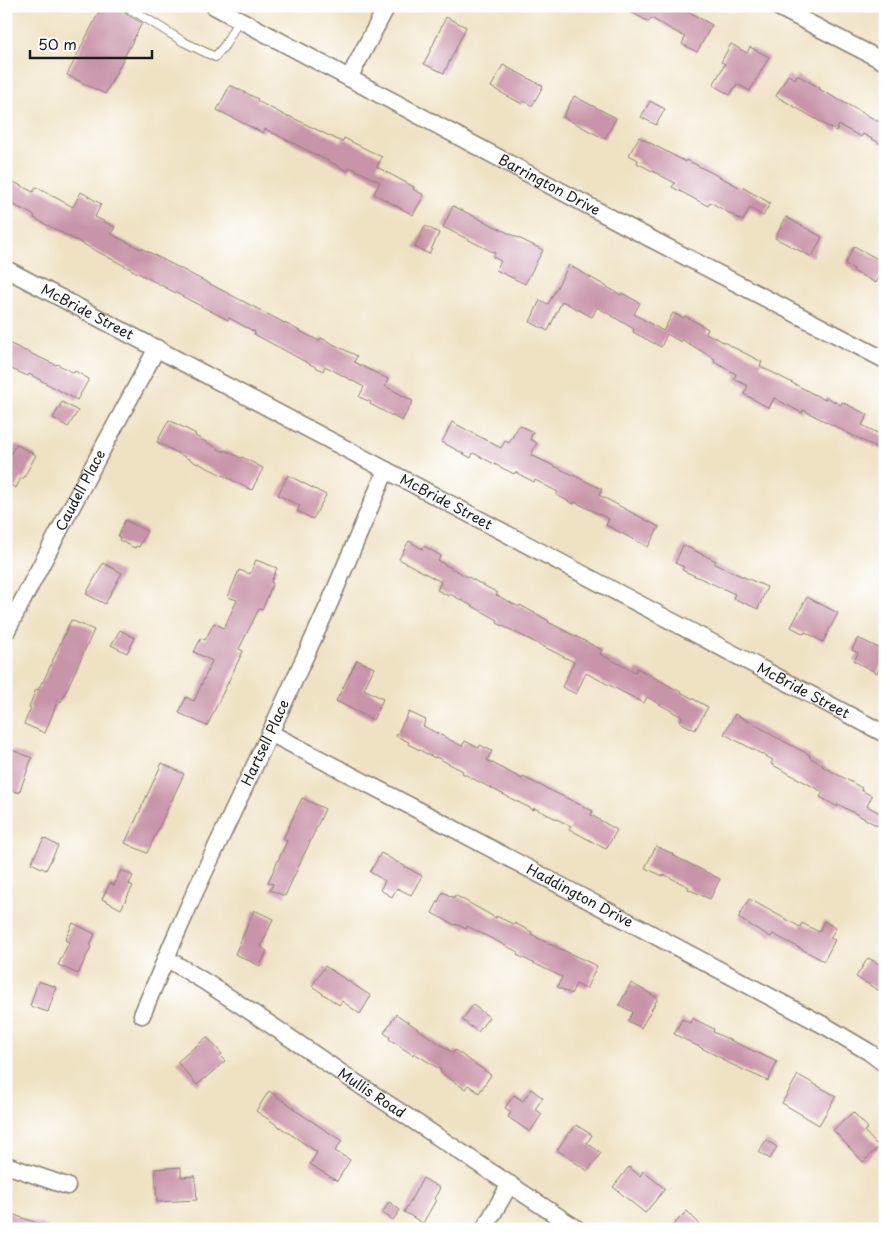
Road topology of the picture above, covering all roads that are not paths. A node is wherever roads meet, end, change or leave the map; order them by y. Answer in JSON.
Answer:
{"nodes":[{"id":1,"x":126,"y":6,"type":"edge"},
{"id":2,"x":214,"y":6,"type":"edge"},
{"id":3,"x":387,"y":6,"type":"edge"},
{"id":4,"x":776,"y":6,"type":"edge"},
{"id":5,"x":239,"y":19,"type":"junction"},
{"id":6,"x":885,"y":62,"type":"edge"},
{"id":7,"x":349,"y":78,"type":"junction"},
{"id":8,"x":6,"y":269,"type":"edge"},
{"id":9,"x":157,"y":348,"type":"junction"},
{"id":10,"x":885,"y":360,"type":"edge"},
{"id":11,"x":386,"y":470,"type":"junction"},
{"id":12,"x":6,"y":632,"type":"edge"},
{"id":13,"x":270,"y":733,"type":"junction"},
{"id":14,"x":885,"y":734,"type":"edge"},
{"id":15,"x":166,"y":958,"type":"junction"},
{"id":16,"x":142,"y":1015,"type":"dead end"},
{"id":17,"x":885,"y":1064,"type":"edge"},
{"id":18,"x":6,"y":1165,"type":"edge"},
{"id":19,"x":510,"y":1184,"type":"junction"},
{"id":20,"x":67,"y":1186,"type":"dead end"},
{"id":21,"x":484,"y":1229,"type":"edge"},
{"id":22,"x":577,"y":1229,"type":"edge"}],
"edges":[{"from":1,"to":5,"type":"lane"},
{"from":2,"to":5,"type":"street","name":"Barrington Drive"},
{"from":3,"to":7,"type":"street"},
{"from":4,"to":6,"type":"street"},
{"from":5,"to":7,"type":"street","name":"Barrington Drive"},
{"from":7,"to":10,"type":"street","name":"Barrington Drive"},
{"from":8,"to":9,"type":"street","name":"McBride Street"},
{"from":9,"to":11,"type":"street","name":"McBride Street"},
{"from":9,"to":12,"type":"street","name":"Caudell Place"},
{"from":11,"to":13,"type":"street","name":"Hartsell Place"},
{"from":11,"to":14,"type":"street","name":"McBride Street"},
{"from":13,"to":15,"type":"street","name":"Hartsell Place"},
{"from":13,"to":17,"type":"street","name":"Haddington Drive"},
{"from":15,"to":16,"type":"street","name":"Hartsell Place"},
{"from":15,"to":19,"type":"street","name":"Mullis Road"},
{"from":18,"to":20,"type":"street"},
{"from":19,"to":21,"type":"street"},
{"from":19,"to":22,"type":"street","name":"Mullis Road"}]}
